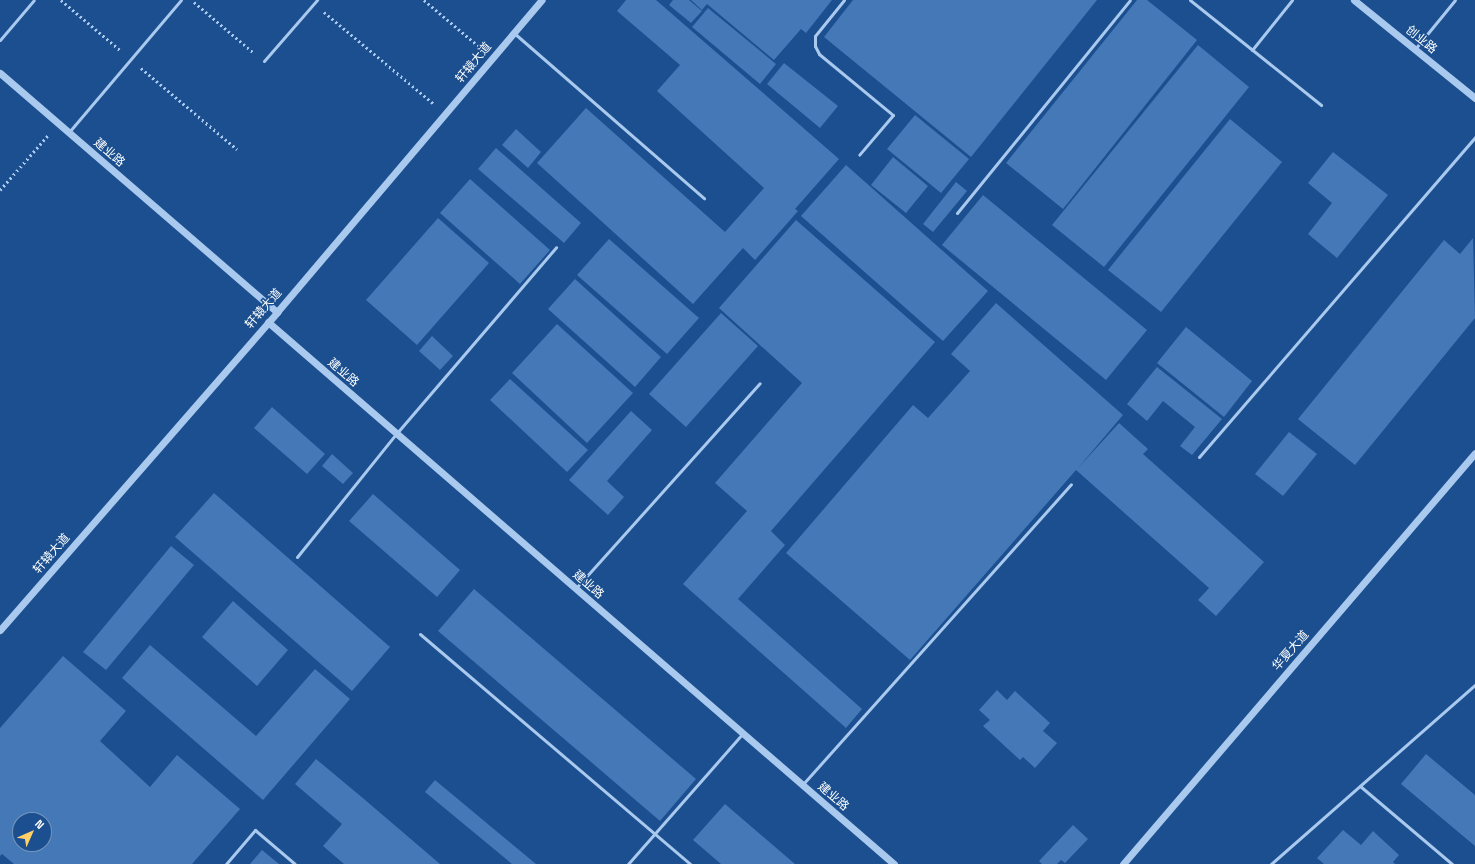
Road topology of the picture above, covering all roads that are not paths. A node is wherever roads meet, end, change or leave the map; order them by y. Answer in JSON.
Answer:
{"nodes":[{"id":1,"x":34,"y":0,"type":"edge"},
{"id":2,"x":181,"y":0,"type":"edge"},
{"id":3,"x":317,"y":0,"type":"edge"},
{"id":4,"x":542,"y":0,"type":"edge"},
{"id":5,"x":844,"y":0,"type":"edge"},
{"id":6,"x":1130,"y":0,"type":"edge"},
{"id":7,"x":1190,"y":0,"type":"edge"},
{"id":8,"x":1292,"y":0,"type":"edge"},
{"id":9,"x":1354,"y":0,"type":"edge"},
{"id":10,"x":1455,"y":0,"type":"edge"},
{"id":11,"x":514,"y":33,"type":"junction"},
{"id":12,"x":0,"y":40,"type":"edge"},
{"id":13,"x":1415,"y":49,"type":"junction"},
{"id":14,"x":1252,"y":50,"type":"junction"},
{"id":15,"x":264,"y":61,"type":"road end"},
{"id":16,"x":0,"y":72,"type":"edge"},
{"id":17,"x":1475,"y":98,"type":"edge"},
{"id":18,"x":1321,"y":105,"type":"dead end"},
{"id":19,"x":69,"y":132,"type":"junction"},
{"id":20,"x":1475,"y":137,"type":"edge"},
{"id":21,"x":859,"y":155,"type":"dead end"},
{"id":22,"x":704,"y":198,"type":"dead end"},
{"id":23,"x":957,"y":213,"type":"dead end"},
{"id":24,"x":556,"y":247,"type":"dead end"},
{"id":25,"x":277,"y":312,"type":"junction"},
{"id":26,"x":268,"y":322,"type":"junction"},
{"id":27,"x":760,"y":383,"type":"dead end"},
{"id":28,"x":396,"y":434,"type":"junction"},
{"id":29,"x":1475,"y":453,"type":"edge"},
{"id":30,"x":1199,"y":457,"type":"dead end"},
{"id":31,"x":1071,"y":484,"type":"dead end"},
{"id":32,"x":297,"y":557,"type":"dead end"},
{"id":33,"x":576,"y":588,"type":"junction"},
{"id":34,"x":0,"y":630,"type":"edge"},
{"id":35,"x":420,"y":634,"type":"dead end"},
{"id":36,"x":1475,"y":685,"type":"edge"},
{"id":37,"x":743,"y":733,"type":"junction"},
{"id":38,"x":803,"y":785,"type":"junction"},
{"id":39,"x":1360,"y":786,"type":"junction"},
{"id":40,"x":654,"y":834,"type":"junction"},
{"id":41,"x":226,"y":864,"type":"edge"},
{"id":42,"x":295,"y":864,"type":"edge"},
{"id":43,"x":628,"y":864,"type":"edge"},
{"id":44,"x":690,"y":864,"type":"edge"},
{"id":45,"x":894,"y":864,"type":"edge"},
{"id":46,"x":1123,"y":864,"type":"edge"},
{"id":47,"x":1271,"y":864,"type":"edge"},
{"id":48,"x":1452,"y":864,"type":"edge"}],
"edges":[{"from":1,"to":12,"type":"lane"},
{"from":2,"to":19,"type":"lane"},
{"from":3,"to":15,"type":"lane"},
{"from":4,"to":11,"type":"street","name":"轩辕大道"},
{"from":5,"to":21,"type":"lane"},
{"from":6,"to":23,"type":"lane"},
{"from":7,"to":14,"type":"lane"},
{"from":8,"to":14,"type":"lane"},
{"from":9,"to":13,"type":"street","name":"创业路"},
{"from":10,"to":13,"type":"lane"},
{"from":11,"to":22,"type":"lane"},
{"from":11,"to":25,"type":"street","name":"轩辕大道"},
{"from":13,"to":17,"type":"street","name":"创业路"},
{"from":14,"to":18,"type":"lane"},
{"from":16,"to":19,"type":"street","name":"建业路"},
{"from":19,"to":25,"type":"street","name":"建业路"},
{"from":20,"to":30,"type":"lane"},
{"from":24,"to":28,"type":"lane"},
{"from":25,"to":26,"type":"street","name":"轩辕大道"},
{"from":26,"to":28,"type":"street","name":"建业路"},
{"from":26,"to":34,"type":"street","name":"轩辕大道"},
{"from":27,"to":33,"type":"lane"},
{"from":28,"to":32,"type":"lane"},
{"from":28,"to":33,"type":"street","name":"建业路"},
{"from":29,"to":46,"type":"street","name":"华夏大道"},
{"from":31,"to":38,"type":"lane"},
{"from":33,"to":37,"type":"street","name":"建业路"},
{"from":35,"to":40,"type":"lane"},
{"from":36,"to":39,"type":"lane"},
{"from":37,"to":38,"type":"street","name":"建业路"},
{"from":37,"to":40,"type":"lane"},
{"from":38,"to":45,"type":"street","name":"建业路"},
{"from":39,"to":47,"type":"lane"},
{"from":39,"to":48,"type":"lane"},
{"from":40,"to":43,"type":"lane"},
{"from":40,"to":44,"type":"lane"},
{"from":41,"to":42,"type":"lane"}]}
